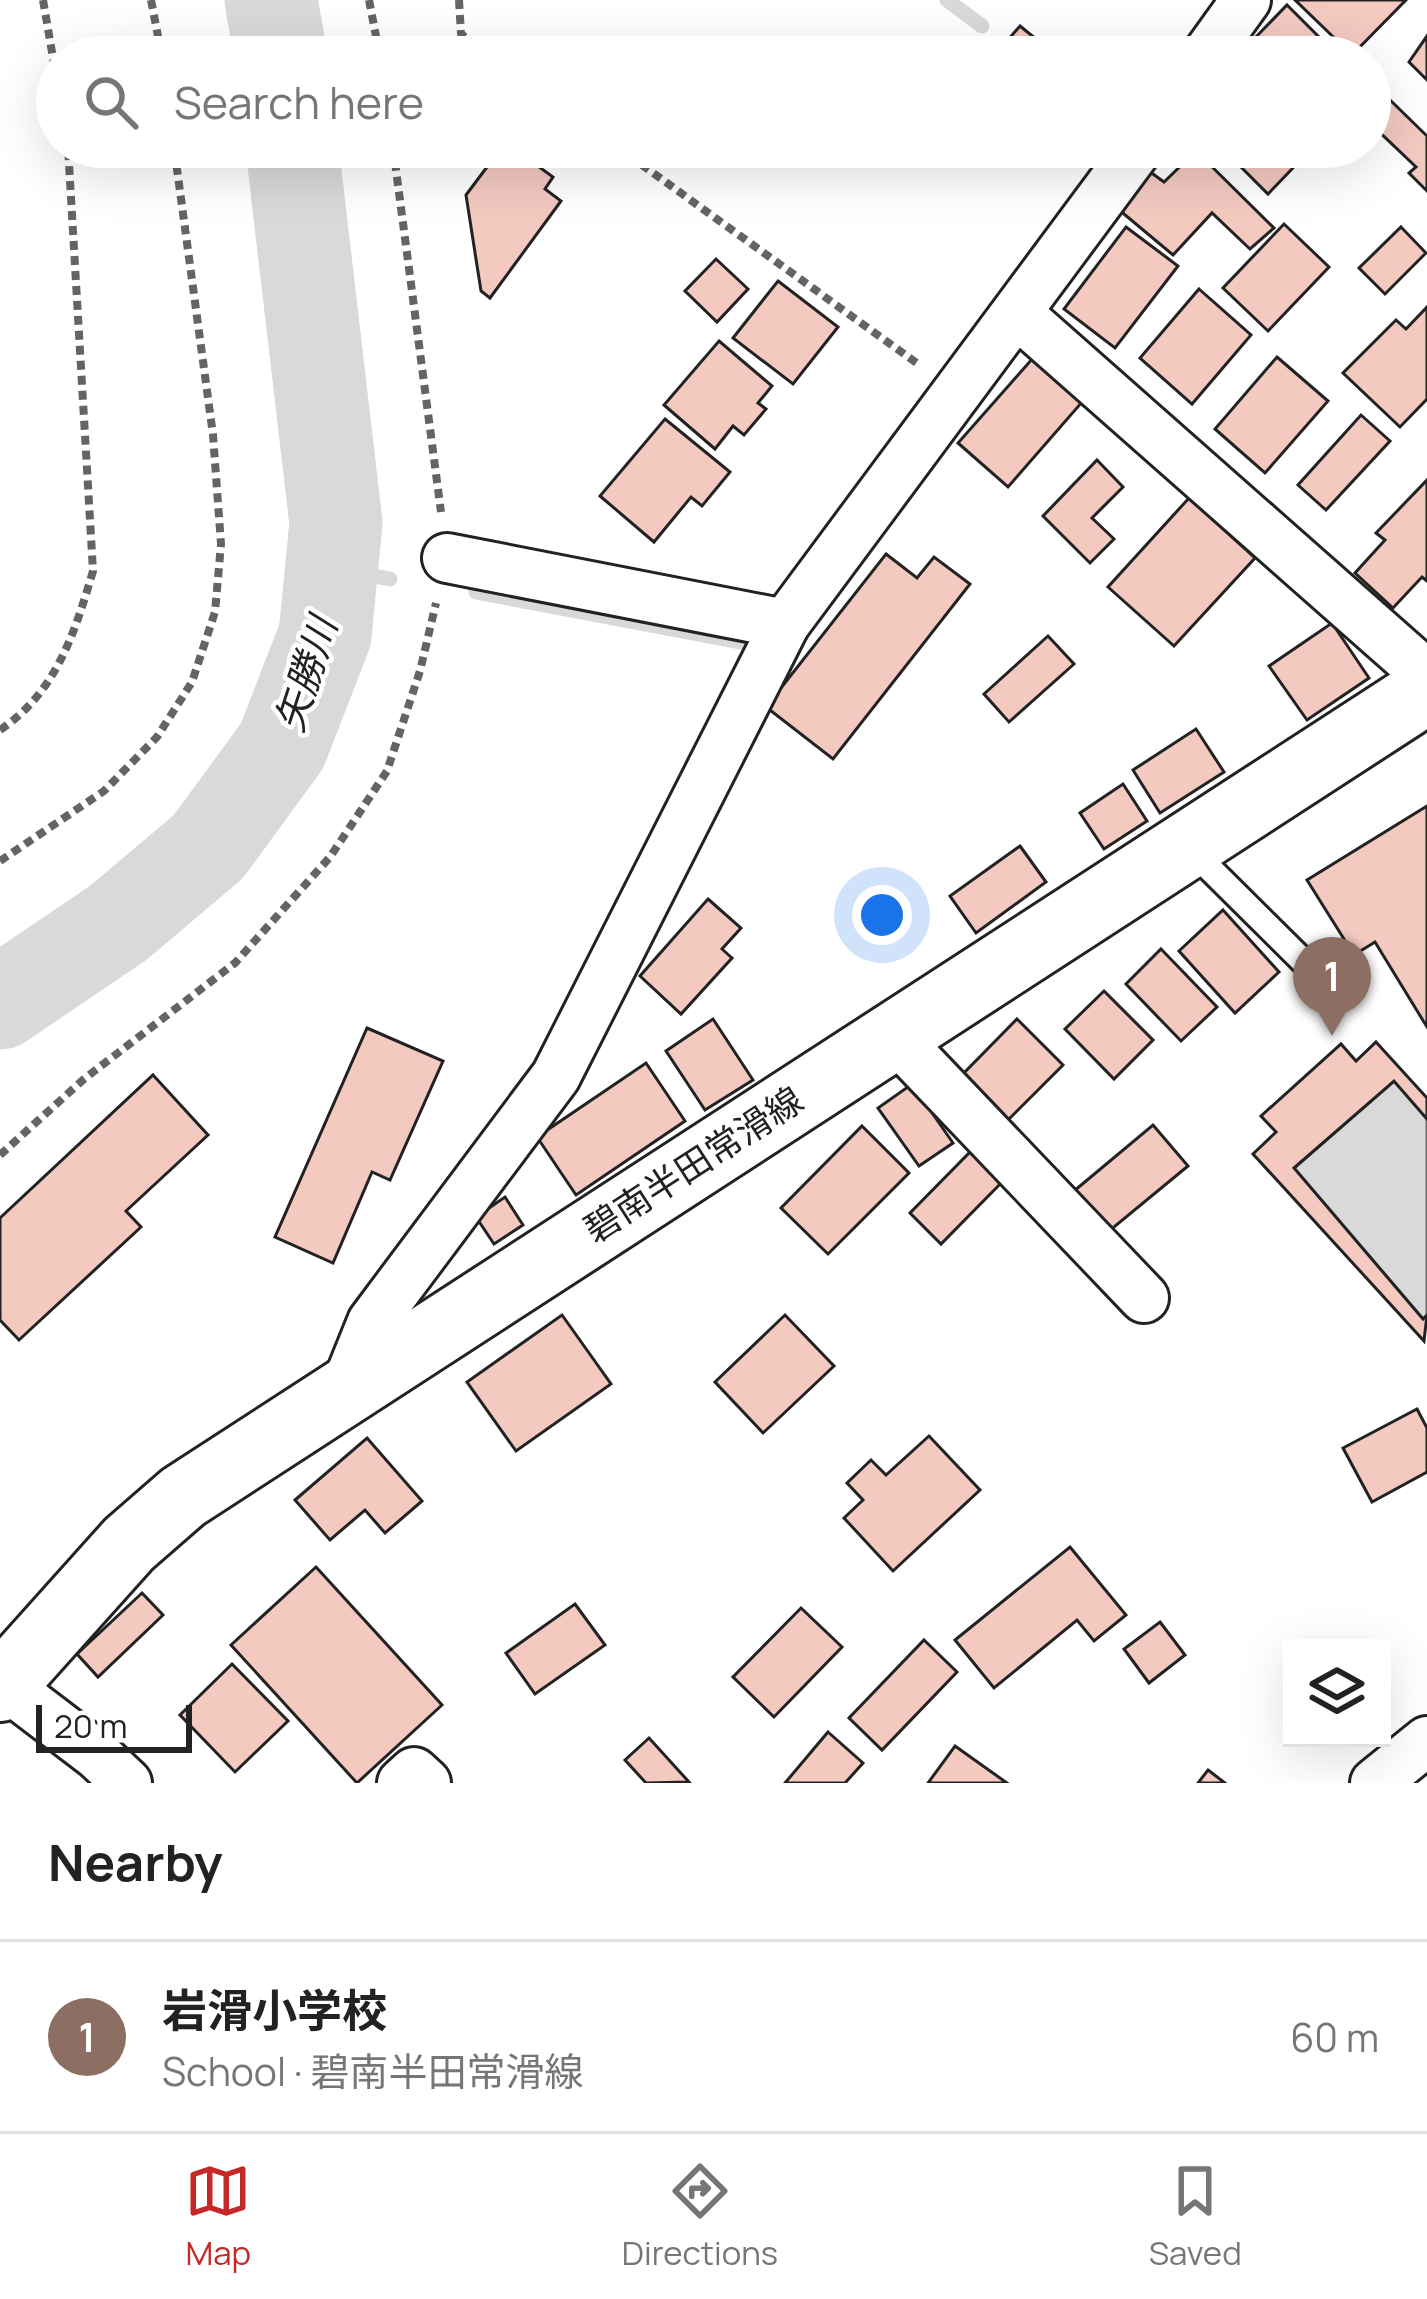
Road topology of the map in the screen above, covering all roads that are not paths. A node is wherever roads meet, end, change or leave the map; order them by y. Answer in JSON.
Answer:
{"nodes":[{"id":1,"x":1246,"y":0,"type":"edge"},
{"id":2,"x":1219,"y":36,"type":"edge"},
{"id":3,"x":1124,"y":168,"type":"edge"},
{"id":4,"x":1017,"y":314,"type":"junction"},
{"id":5,"x":447,"y":558,"type":"road end"},
{"id":6,"x":785,"y":624,"type":"junction"},
{"id":7,"x":1427,"y":675,"type":"edge"},
{"id":8,"x":1427,"y":690,"type":"edge"},
{"id":9,"x":1186,"y":846,"type":"junction"},
{"id":10,"x":1316,"y":974,"type":"dead end"},
{"id":11,"x":893,"y":1035,"type":"junction"},
{"id":12,"x":1144,"y":1298,"type":"dead end"},
{"id":13,"x":345,"y":1389,"type":"junction"},
{"id":14,"x":2,"y":1686,"type":"edge"},
{"id":15,"x":1427,"y":1741,"type":"edge"},
{"id":16,"x":127,"y":1783,"type":"edge"},
{"id":17,"x":402,"y":1783,"type":"edge"},
{"id":18,"x":426,"y":1783,"type":"edge"},
{"id":19,"x":1376,"y":1783,"type":"edge"}],
"edges":[{"from":1,"to":2,"type":"street"},
{"from":3,"to":4,"type":"street"},
{"from":4,"to":6,"type":"street"},
{"from":4,"to":7,"type":"street"},
{"from":5,"to":6,"type":"street"},
{"from":6,"to":13,"type":"street"},
{"from":8,"to":9,"type":"main road","name":"碧南半田常滑線"},
{"from":9,"to":10,"type":"lane"},
{"from":9,"to":11,"type":"main road","name":"碧南半田常滑線"},
{"from":11,"to":12,"type":"street"},
{"from":11,"to":13,"type":"main road","name":"碧南半田常滑線"},
{"from":13,"to":14,"type":"main road","name":"碧南半田常滑線"},
{"from":14,"to":16,"type":"street"},
{"from":15,"to":19,"type":"street"},
{"from":17,"to":18,"type":"street"}]}
